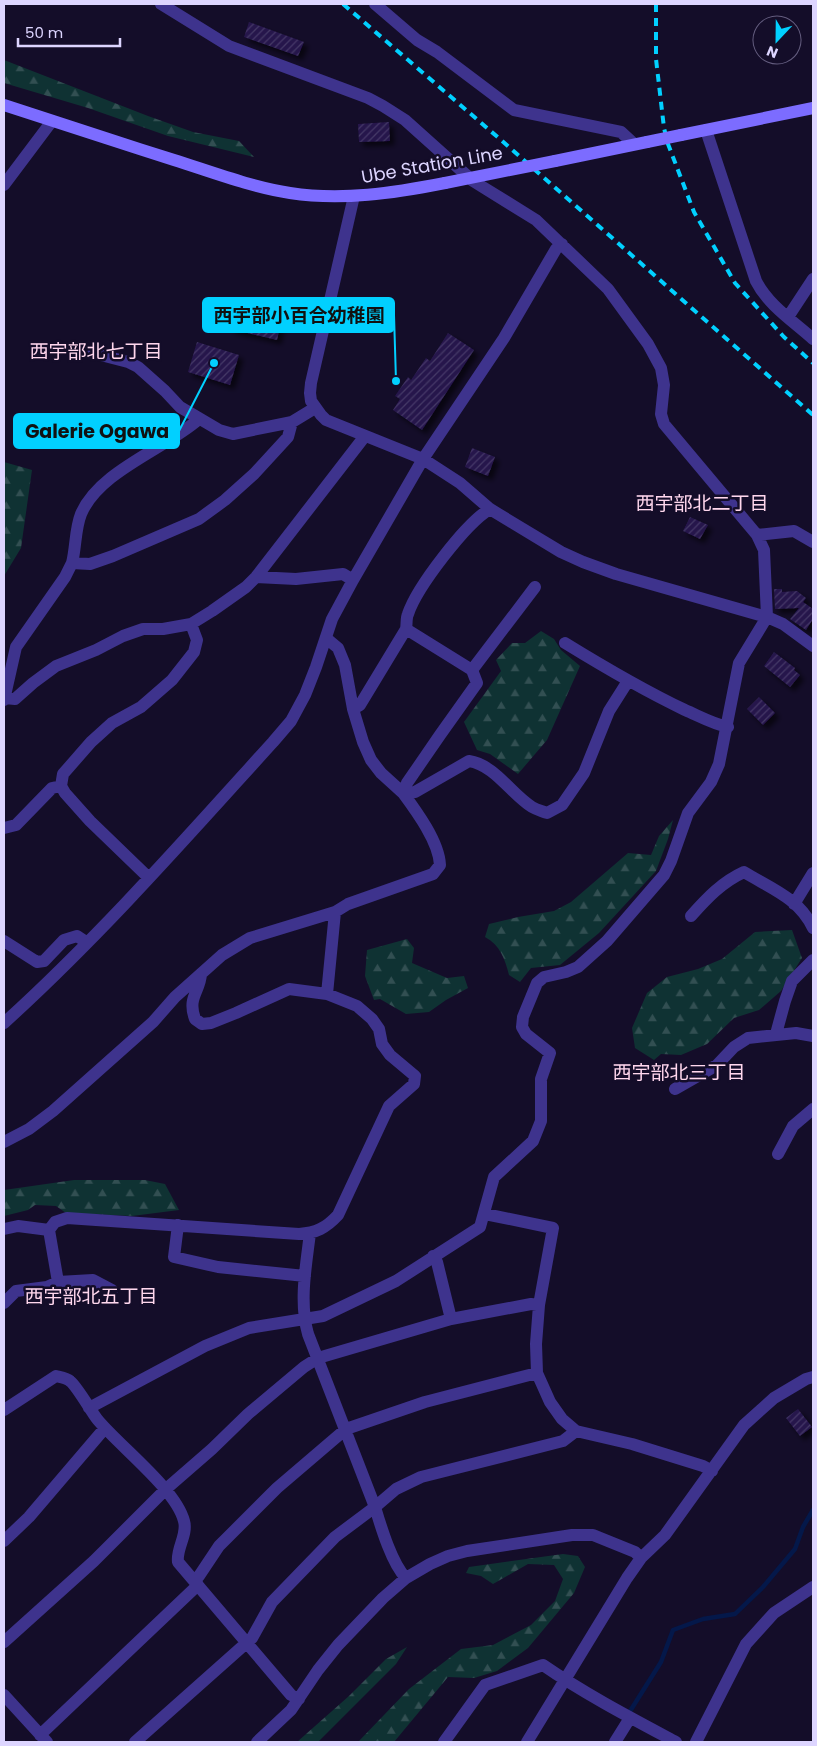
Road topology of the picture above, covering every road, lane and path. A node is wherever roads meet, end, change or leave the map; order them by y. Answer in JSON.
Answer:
{"nodes":[{"id":1,"x":161,"y":4,"type":"edge"},
{"id":2,"x":375,"y":4,"type":"edge"},
{"id":3,"x":4,"y":105,"type":"edge"},
{"id":4,"x":813,"y":108,"type":"edge"},
{"id":5,"x":52,"y":120,"type":"junction"},
{"id":6,"x":706,"y":130,"type":"junction"},
{"id":7,"x":634,"y":144,"type":"junction"},
{"id":8,"x":4,"y":185,"type":"edge"},
{"id":9,"x":354,"y":196,"type":"junction"},
{"id":10,"x":562,"y":244,"type":"junction"},
{"id":11,"x":813,"y":279,"type":"edge"},
{"id":12,"x":788,"y":317,"type":"junction"},
{"id":13,"x":813,"y":339,"type":"edge"},
{"id":14,"x":93,"y":353,"type":"dead end"},
{"id":15,"x":315,"y":408,"type":"junction"},
{"id":16,"x":199,"y":419,"type":"junction"},
{"id":17,"x":292,"y":422,"type":"junction"},
{"id":18,"x":364,"y":436,"type":"junction"},
{"id":19,"x":423,"y":459,"type":"junction"},
{"id":20,"x":490,"y":509,"type":"junction"},
{"id":21,"x":757,"y":535,"type":"junction"},
{"id":22,"x":813,"y":542,"type":"edge"},
{"id":23,"x":72,"y":563,"type":"junction"},
{"id":24,"x":256,"y":577,"type":"junction"},
{"id":25,"x":353,"y":580,"type":"junction"},
{"id":26,"x":535,"y":587,"type":"dead end"},
{"id":27,"x":767,"y":617,"type":"junction"},
{"id":28,"x":190,"y":624,"type":"junction"},
{"id":29,"x":406,"y":629,"type":"junction"},
{"id":30,"x":326,"y":638,"type":"junction"},
{"id":31,"x":565,"y":643,"type":"dead end"},
{"id":32,"x":813,"y":646,"type":"edge"},
{"id":33,"x":472,"y":670,"type":"junction"},
{"id":34,"x":628,"y":680,"type":"junction"},
{"id":35,"x":4,"y":699,"type":"edge"},
{"id":36,"x":353,"y":709,"type":"junction"},
{"id":37,"x":728,"y":727,"type":"junction"},
{"id":38,"x":61,"y":786,"type":"junction"},
{"id":39,"x":403,"y":793,"type":"junction"},
{"id":40,"x":4,"y":828,"type":"edge"},
{"id":41,"x":813,"y":873,"type":"edge"},
{"id":42,"x":149,"y":878,"type":"junction"},
{"id":43,"x":794,"y":904,"type":"junction"},
{"id":44,"x":335,"y":912,"type":"junction"},
{"id":45,"x":691,"y":916,"type":"dead end"},
{"id":46,"x":813,"y":928,"type":"edge"},
{"id":47,"x":4,"y":941,"type":"edge"},
{"id":48,"x":86,"y":942,"type":"junction"},
{"id":49,"x":813,"y":960,"type":"edge"},
{"id":50,"x":201,"y":974,"type":"junction"},
{"id":51,"x":327,"y":994,"type":"junction"},
{"id":52,"x":4,"y":1023,"type":"edge"},
{"id":53,"x":776,"y":1034,"type":"junction"},
{"id":54,"x":813,"y":1036,"type":"edge"},
{"id":55,"x":675,"y":1089,"type":"dead end"},
{"id":56,"x":813,"y":1108,"type":"edge"},
{"id":57,"x":4,"y":1142,"type":"edge"},
{"id":58,"x":778,"y":1154,"type":"dead end"},
{"id":59,"x":485,"y":1214,"type":"junction"},
{"id":60,"x":178,"y":1225,"type":"junction"},
{"id":61,"x":4,"y":1229,"type":"edge"},
{"id":62,"x":49,"y":1230,"type":"junction"},
{"id":63,"x":310,"y":1233,"type":"junction"},
{"id":64,"x":434,"y":1256,"type":"junction"},
{"id":65,"x":305,"y":1276,"type":"junction"},
{"id":66,"x":58,"y":1282,"type":"junction"},
{"id":67,"x":112,"y":1290,"type":"dead end"},
{"id":68,"x":4,"y":1303,"type":"edge"},
{"id":69,"x":539,"y":1305,"type":"junction"},
{"id":70,"x":451,"y":1319,"type":"junction"},
{"id":71,"x":304,"y":1320,"type":"junction"},
{"id":72,"x":318,"y":1358,"type":"junction"},
{"id":73,"x":537,"y":1373,"type":"junction"},
{"id":74,"x":813,"y":1377,"type":"edge"},
{"id":75,"x":89,"y":1408,"type":"junction"},
{"id":76,"x":4,"y":1410,"type":"edge"},
{"id":77,"x":105,"y":1428,"type":"junction"},
{"id":78,"x":346,"y":1429,"type":"junction"},
{"id":79,"x":576,"y":1431,"type":"junction"},
{"id":80,"x":712,"y":1471,"type":"junction"},
{"id":81,"x":166,"y":1489,"type":"junction"},
{"id":82,"x":375,"y":1507,"type":"junction"},
{"id":83,"x":4,"y":1541,"type":"edge"},
{"id":84,"x":641,"y":1558,"type":"junction"},
{"id":85,"x":406,"y":1578,"type":"junction"},
{"id":86,"x":196,"y":1583,"type":"junction"},
{"id":87,"x":813,"y":1587,"type":"edge"},
{"id":88,"x":4,"y":1642,"type":"edge"},
{"id":89,"x":246,"y":1643,"type":"junction"},
{"id":90,"x":566,"y":1680,"type":"junction"},
{"id":91,"x":4,"y":1695,"type":"edge"},
{"id":92,"x":299,"y":1698,"type":"junction"},
{"id":93,"x":630,"y":1718,"type":"junction"},
{"id":94,"x":44,"y":1739,"type":"edge"},
{"id":95,"x":135,"y":1742,"type":"edge"},
{"id":96,"x":257,"y":1742,"type":"edge"},
{"id":97,"x":444,"y":1742,"type":"edge"},
{"id":98,"x":527,"y":1742,"type":"edge"},
{"id":99,"x":615,"y":1742,"type":"edge"},
{"id":100,"x":676,"y":1742,"type":"edge"},
{"id":101,"x":696,"y":1742,"type":"edge"}],
"edges":[{"from":1,"to":10,"type":"street"},
{"from":2,"to":7,"type":"street"},
{"from":3,"to":5,"type":"main road","name":"Ube Station Line"},
{"from":4,"to":6,"type":"main road","name":"Ube Station Line"},
{"from":5,"to":8,"type":"street"},
{"from":5,"to":9,"type":"main road","name":"Ube Station Line"},
{"from":6,"to":7,"type":"main road","name":"Ube Station Line","bridge":true},
{"from":6,"to":12,"type":"street"},
{"from":7,"to":9,"type":"main road","name":"Ube Station Line","bridge":true},
{"from":9,"to":15,"type":"street"},
{"from":10,"to":19,"type":"street"},
{"from":10,"to":21,"type":"street"},
{"from":11,"to":12,"type":"street"},
{"from":12,"to":13,"type":"street"},
{"from":14,"to":16,"type":"street"},
{"from":15,"to":17,"type":"street"},
{"from":15,"to":18,"type":"street"},
{"from":16,"to":17,"type":"street"},
{"from":16,"to":23,"type":"street"},
{"from":17,"to":23,"type":"street"},
{"from":18,"to":19,"type":"street"},
{"from":18,"to":24,"type":"street"},
{"from":19,"to":20,"type":"street"},
{"from":19,"to":25,"type":"street"},
{"from":20,"to":27,"type":"street"},
{"from":20,"to":29,"type":"street"},
{"from":21,"to":22,"type":"street"},
{"from":21,"to":27,"type":"street"},
{"from":23,"to":35,"type":"street"},
{"from":24,"to":25,"type":"street"},
{"from":24,"to":28,"type":"street"},
{"from":25,"to":30,"type":"street"},
{"from":26,"to":33,"type":"street"},
{"from":27,"to":32,"type":"street"},
{"from":27,"to":37,"type":"street"},
{"from":28,"to":35,"type":"street"},
{"from":28,"to":38,"type":"street"},
{"from":29,"to":33,"type":"street"},
{"from":29,"to":36,"type":"street"},
{"from":30,"to":36,"type":"street"},
{"from":30,"to":42,"type":"street"},
{"from":31,"to":34,"type":"street"},
{"from":33,"to":39,"type":"street"},
{"from":34,"to":37,"type":"street"},
{"from":34,"to":39,"type":"street"},
{"from":36,"to":39,"type":"street"},
{"from":37,"to":59,"type":"street"},
{"from":38,"to":40,"type":"street"},
{"from":38,"to":42,"type":"street"},
{"from":39,"to":44,"type":"street"},
{"from":41,"to":43,"type":"street"},
{"from":42,"to":48,"type":"street"},
{"from":43,"to":45,"type":"street"},
{"from":43,"to":46,"type":"street"},
{"from":44,"to":50,"type":"street"},
{"from":44,"to":51,"type":"street"},
{"from":47,"to":48,"type":"street"},
{"from":48,"to":52,"type":"street"},
{"from":49,"to":53,"type":"street"},
{"from":50,"to":51,"type":"street"},
{"from":50,"to":57,"type":"street"},
{"from":51,"to":63,"type":"street"},
{"from":53,"to":54,"type":"street"},
{"from":53,"to":55,"type":"street"},
{"from":56,"to":58,"type":"street"},
{"from":59,"to":64,"type":"street"},
{"from":59,"to":69,"type":"street"},
{"from":60,"to":62,"type":"street"},
{"from":60,"to":63,"type":"street"},
{"from":60,"to":65,"type":"street"},
{"from":61,"to":62,"type":"street"},
{"from":62,"to":66,"type":"street"},
{"from":63,"to":65,"type":"street"},
{"from":64,"to":70,"type":"street"},
{"from":64,"to":71,"type":"street"},
{"from":65,"to":71,"type":"street"},
{"from":66,"to":67,"type":"street"},
{"from":66,"to":68,"type":"street"},
{"from":69,"to":70,"type":"street"},
{"from":69,"to":73,"type":"street"},
{"from":70,"to":72,"type":"street"},
{"from":71,"to":72,"type":"street"},
{"from":71,"to":75,"type":"street"},
{"from":72,"to":78,"type":"street"},
{"from":72,"to":81,"type":"street"},
{"from":73,"to":78,"type":"street"},
{"from":73,"to":79,"type":"street"},
{"from":74,"to":80,"type":"street"},
{"from":75,"to":76,"type":"street"},
{"from":75,"to":77,"type":"street"},
{"from":77,"to":81,"type":"street"},
{"from":77,"to":83,"type":"street"},
{"from":78,"to":82,"type":"street"},
{"from":78,"to":86,"type":"street"},
{"from":79,"to":80,"type":"street"},
{"from":79,"to":82,"type":"street"},
{"from":80,"to":84,"type":"street"},
{"from":81,"to":86,"type":"street"},
{"from":81,"to":88,"type":"street"},
{"from":82,"to":85,"type":"street"},
{"from":82,"to":89,"type":"street"},
{"from":84,"to":85,"type":"street"},
{"from":84,"to":90,"type":"street"},
{"from":85,"to":92,"type":"street"},
{"from":86,"to":89,"type":"street"},
{"from":86,"to":94,"type":"street"},
{"from":87,"to":101,"type":"street"},
{"from":89,"to":92,"type":"street"},
{"from":89,"to":95,"type":"street"},
{"from":90,"to":93,"type":"street"},
{"from":90,"to":97,"type":"street"},
{"from":90,"to":98,"type":"street"},
{"from":91,"to":94,"type":"street"},
{"from":92,"to":96,"type":"street"},
{"from":93,"to":99,"type":"street"},
{"from":93,"to":100,"type":"street"}]}
